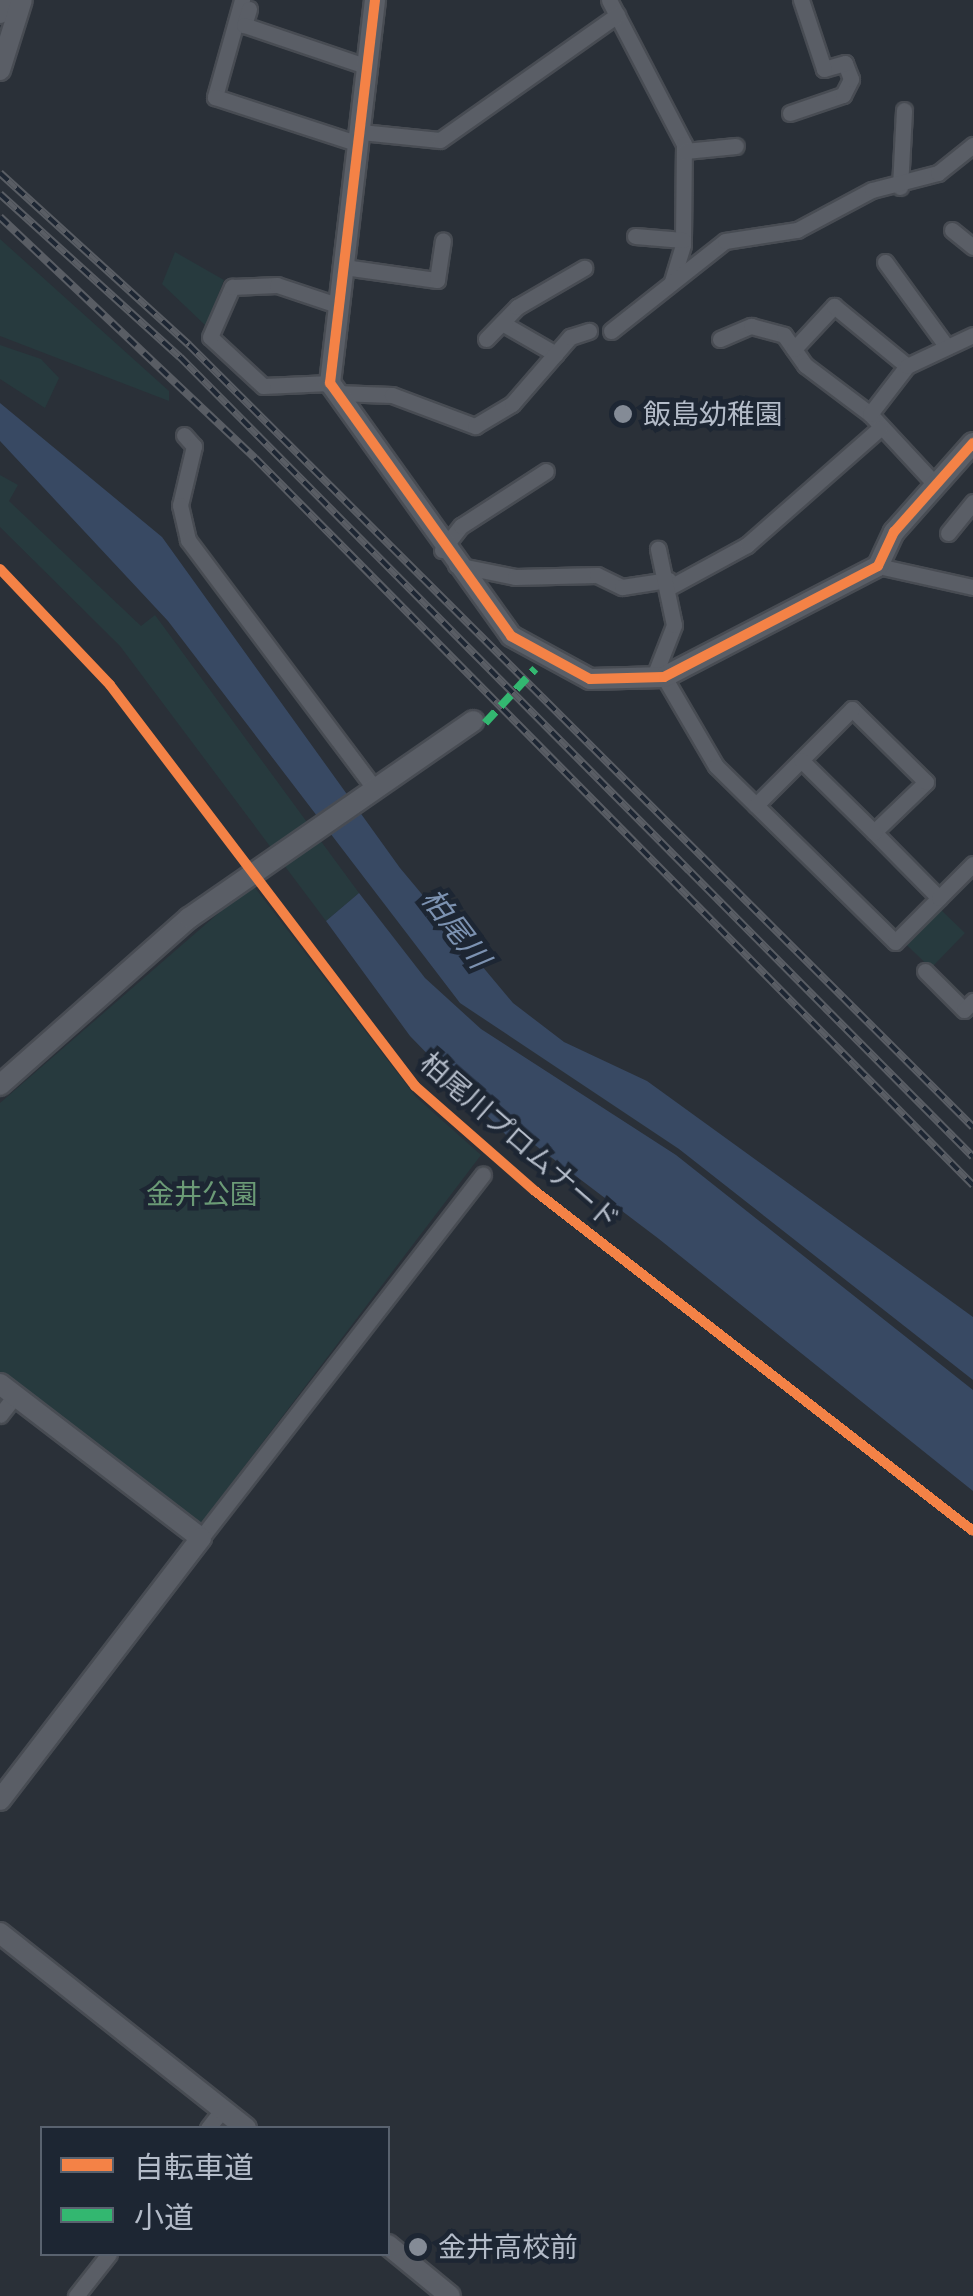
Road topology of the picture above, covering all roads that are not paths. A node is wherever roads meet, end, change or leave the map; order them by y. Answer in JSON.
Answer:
{"nodes":[{"id":1,"x":4,"y":0,"type":"edge"},
{"id":2,"x":22,"y":0,"type":"edge"},
{"id":3,"x":242,"y":0,"type":"edge"},
{"id":4,"x":251,"y":0,"type":"edge"},
{"id":5,"x":375,"y":0,"type":"edge"},
{"id":6,"x":801,"y":0,"type":"edge"},
{"id":7,"x":612,"y":8,"type":"edge"},
{"id":8,"x":0,"y":13,"type":"edge"},
{"id":9,"x":368,"y":67,"type":"junction"},
{"id":10,"x":0,"y":70,"type":"edge"},
{"id":11,"x":904,"y":110,"type":"dead end"},
{"id":12,"x":790,"y":113,"type":"dead end"},
{"id":13,"x":360,"y":138,"type":"junction"},
{"id":14,"x":973,"y":145,"type":"edge"},
{"id":15,"x":736,"y":146,"type":"dead end"},
{"id":16,"x":685,"y":152,"type":"junction"},
{"id":17,"x":900,"y":187,"type":"junction"},
{"id":18,"x":952,"y":230,"type":"dead end"},
{"id":19,"x":634,"y":236,"type":"dead end"},
{"id":20,"x":443,"y":240,"type":"dead end"},
{"id":21,"x":683,"y":240,"type":"junction"},
{"id":22,"x":973,"y":248,"type":"edge"},
{"id":23,"x":884,"y":262,"type":"dead end"},
{"id":24,"x":344,"y":268,"type":"junction"},
{"id":25,"x":584,"y":268,"type":"dead end"},
{"id":26,"x":672,"y":281,"type":"junction"},
{"id":27,"x":340,"y":306,"type":"junction"},
{"id":28,"x":502,"y":323,"type":"junction"},
{"id":29,"x":589,"y":331,"type":"dead end"},
{"id":30,"x":610,"y":331,"type":"dead end"},
{"id":31,"x":973,"y":335,"type":"edge"},
{"id":32,"x":720,"y":339,"type":"dead end"},
{"id":33,"x":486,"y":340,"type":"dead end"},
{"id":34,"x":947,"y":348,"type":"junction"},
{"id":35,"x":794,"y":349,"type":"junction"},
{"id":36,"x":556,"y":354,"type":"junction"},
{"id":37,"x":907,"y":366,"type":"junction"},
{"id":38,"x":333,"y":388,"type":"junction"},
{"id":39,"x":875,"y":421,"type":"junction"},
{"id":40,"x":184,"y":435,"type":"dead end"},
{"id":41,"x":973,"y":443,"type":"edge"},
{"id":42,"x":546,"y":471,"type":"dead end"},
{"id":43,"x":934,"y":484,"type":"junction"},
{"id":44,"x":973,"y":502,"type":"edge"},
{"id":45,"x":948,"y":533,"type":"dead end"},
{"id":46,"x":658,"y":548,"type":"dead end"},
{"id":47,"x":447,"y":557,"type":"junction"},
{"id":48,"x":878,"y":566,"type":"junction"},
{"id":49,"x":669,"y":583,"type":"junction"},
{"id":50,"x":973,"y":587,"type":"edge"},
{"id":51,"x":659,"y":678,"type":"junction"},
{"id":52,"x":474,"y":721,"type":"dead end"},
{"id":53,"x":802,"y":760,"type":"junction"},
{"id":54,"x":369,"y":791,"type":"junction"},
{"id":55,"x":756,"y":806,"type":"junction"},
{"id":56,"x":874,"y":832,"type":"junction"},
{"id":57,"x":973,"y":864,"type":"edge"},
{"id":58,"x":939,"y":898,"type":"junction"},
{"id":59,"x":925,"y":971,"type":"dead end"},
{"id":60,"x":973,"y":1001,"type":"edge"},
{"id":61,"x":0,"y":1085,"type":"edge"},
{"id":62,"x":483,"y":1174,"type":"dead end"},
{"id":63,"x":7,"y":1390,"type":"edge"},
{"id":64,"x":0,"y":1415,"type":"edge"},
{"id":65,"x":201,"y":1538,"type":"junction"},
{"id":66,"x":0,"y":1800,"type":"edge"},
{"id":67,"x":0,"y":1933,"type":"edge"},
{"id":68,"x":223,"y":2109,"type":"junction"},
{"id":69,"x":210,"y":2126,"type":"edge"},
{"id":70,"x":244,"y":2126,"type":"edge"},
{"id":71,"x":390,"y":2246,"type":"edge"},
{"id":72,"x":107,"y":2256,"type":"edge"},
{"id":73,"x":76,"y":2296,"type":"edge"},
{"id":74,"x":450,"y":2296,"type":"edge"}],
"edges":[{"from":1,"to":8,"type":"street"},
{"from":2,"to":10,"type":"street"},
{"from":3,"to":13,"type":"street"},
{"from":4,"to":9,"type":"street"},
{"from":5,"to":9,"type":"street"},
{"from":6,"to":12,"type":"street"},
{"from":7,"to":13,"type":"street"},
{"from":7,"to":16,"type":"street"},
{"from":9,"to":13,"type":"street"},
{"from":11,"to":17,"type":"street"},
{"from":13,"to":24,"type":"street"},
{"from":14,"to":17,"type":"street"},
{"from":15,"to":16,"type":"street"},
{"from":16,"to":21,"type":"street"},
{"from":17,"to":26,"type":"street"},
{"from":18,"to":22,"type":"street"},
{"from":19,"to":21,"type":"street"},
{"from":20,"to":24,"type":"street"},
{"from":21,"to":26,"type":"street"},
{"from":23,"to":34,"type":"street"},
{"from":24,"to":27,"type":"street"},
{"from":25,"to":28,"type":"street"},
{"from":26,"to":30,"type":"street"},
{"from":27,"to":38,"type":"street"},
{"from":27,"to":38,"type":"street"},
{"from":28,"to":33,"type":"street"},
{"from":28,"to":36,"type":"street"},
{"from":29,"to":36,"type":"street"},
{"from":31,"to":34,"type":"street"},
{"from":32,"to":35,"type":"street"},
{"from":34,"to":37,"type":"street"},
{"from":35,"to":37,"type":"street"},
{"from":35,"to":39,"type":"street"},
{"from":36,"to":38,"type":"street"},
{"from":37,"to":39,"type":"street"},
{"from":38,"to":47,"type":"street"},
{"from":39,"to":43,"type":"street"},
{"from":39,"to":49,"type":"street"},
{"from":40,"to":54,"type":"street"},
{"from":41,"to":43,"type":"street"},
{"from":42,"to":47,"type":"street"},
{"from":43,"to":48,"type":"street"},
{"from":44,"to":45,"type":"street"},
{"from":46,"to":49,"type":"street"},
{"from":47,"to":49,"type":"street"},
{"from":47,"to":51,"type":"street"},
{"from":48,"to":50,"type":"street"},
{"from":48,"to":51,"type":"street"},
{"from":49,"to":51,"type":"street"},
{"from":51,"to":55,"type":"street"},
{"from":52,"to":54,"type":"street"},
{"from":53,"to":55,"type":"street"},
{"from":53,"to":56,"type":"street"},
{"from":53,"to":56,"type":"street"},
{"from":54,"to":61,"type":"street"},
{"from":55,"to":58,"type":"street"},
{"from":56,"to":58,"type":"street"},
{"from":57,"to":58,"type":"street"},
{"from":59,"to":60,"type":"street"},
{"from":62,"to":65,"type":"street"},
{"from":63,"to":64,"type":"street"},
{"from":63,"to":65,"type":"street"},
{"from":65,"to":66,"type":"street"},
{"from":67,"to":68,"type":"street"},
{"from":68,"to":69,"type":"street"},
{"from":68,"to":70,"type":"street"},
{"from":71,"to":74,"type":"street"},
{"from":72,"to":73,"type":"street"}]}
